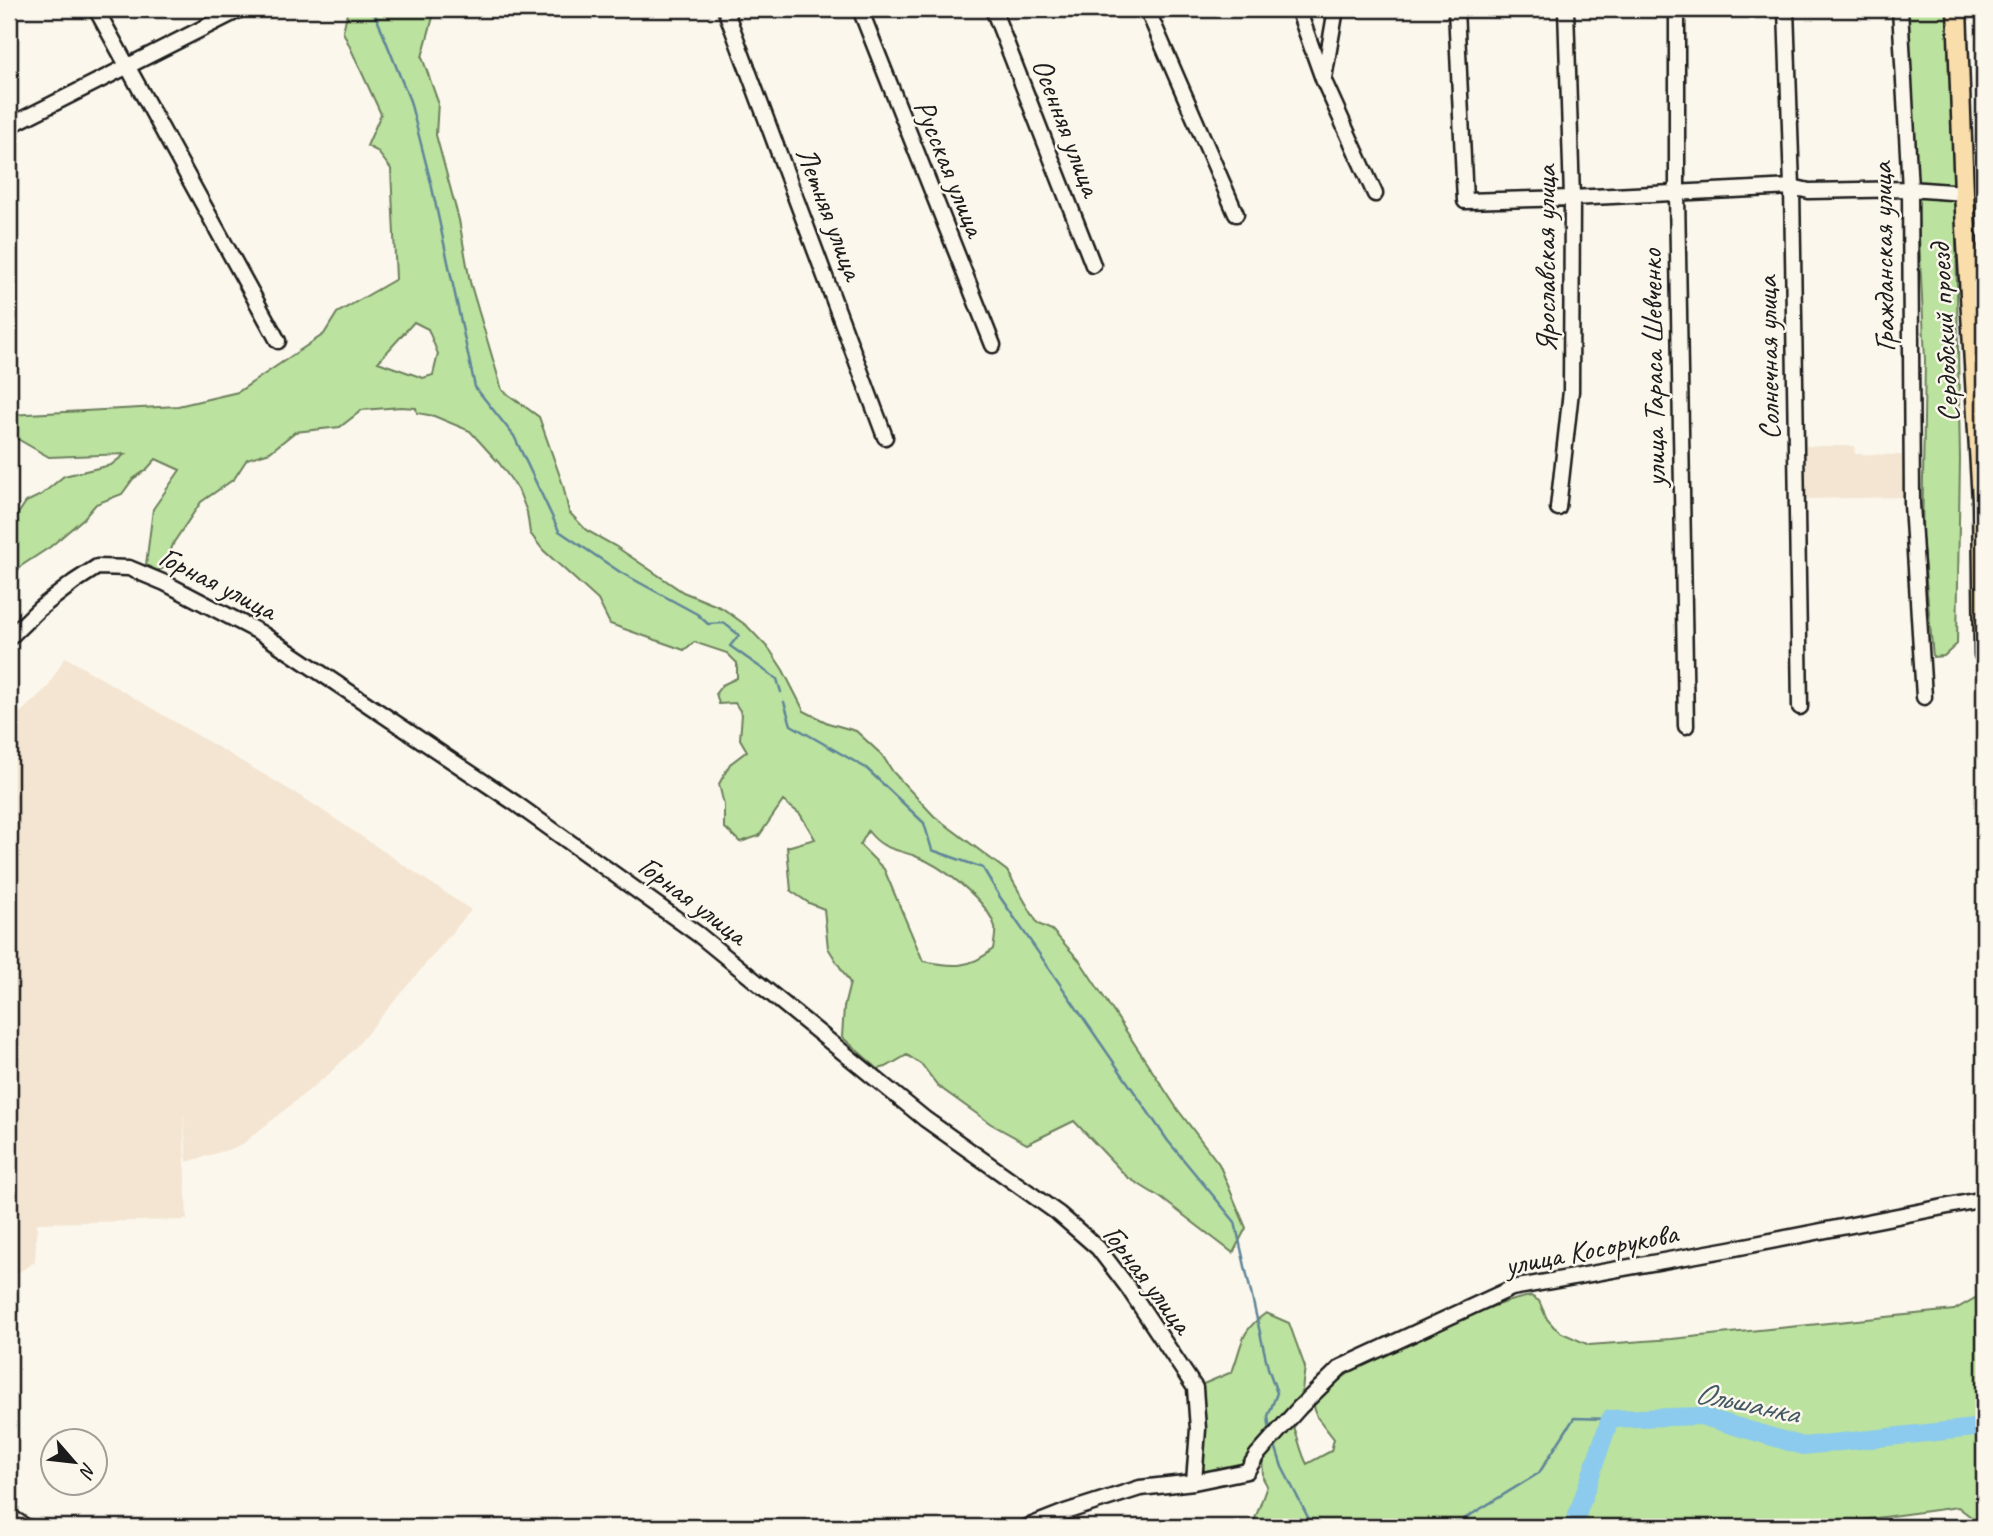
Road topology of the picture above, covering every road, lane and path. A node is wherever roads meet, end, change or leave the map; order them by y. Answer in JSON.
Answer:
{"nodes":[{"id":1,"x":96,"y":9,"type":"edge"},
{"id":2,"x":241,"y":9,"type":"edge"},
{"id":3,"x":725,"y":9,"type":"edge"},
{"id":4,"x":860,"y":9,"type":"edge"},
{"id":5,"x":993,"y":9,"type":"edge"},
{"id":6,"x":1147,"y":9,"type":"edge"},
{"id":7,"x":1298,"y":9,"type":"edge"},
{"id":8,"x":1336,"y":9,"type":"edge"},
{"id":9,"x":1456,"y":9,"type":"edge"},
{"id":10,"x":1566,"y":9,"type":"edge"},
{"id":11,"x":1677,"y":9,"type":"edge"},
{"id":12,"x":1786,"y":9,"type":"edge"},
{"id":13,"x":1900,"y":9,"type":"edge"},
{"id":14,"x":1957,"y":9,"type":"edge"},
{"id":15,"x":129,"y":67,"type":"junction"},
{"id":16,"x":1324,"y":79,"type":"junction"},
{"id":17,"x":9,"y":126,"type":"edge"},
{"id":18,"x":1792,"y":187,"type":"junction"},
{"id":19,"x":1910,"y":189,"type":"junction"},
{"id":20,"x":1964,"y":193,"type":"junction"},
{"id":21,"x":1375,"y":194,"type":"dead end"},
{"id":22,"x":1677,"y":194,"type":"junction"},
{"id":23,"x":1572,"y":198,"type":"junction"},
{"id":24,"x":1236,"y":214,"type":"dead end"},
{"id":25,"x":1093,"y":265,"type":"dead end"},
{"id":26,"x":278,"y":341,"type":"dead end"},
{"id":27,"x":993,"y":345,"type":"dead end"},
{"id":28,"x":885,"y":437,"type":"dead end"},
{"id":29,"x":1558,"y":508,"type":"dead end"},
{"id":30,"x":9,"y":638,"type":"edge"},
{"id":31,"x":1984,"y":654,"type":"edge"},
{"id":32,"x":1924,"y":698,"type":"dead end"},
{"id":33,"x":1800,"y":707,"type":"dead end"},
{"id":34,"x":1686,"y":726,"type":"dead end"},
{"id":35,"x":1984,"y":1199,"type":"edge"},
{"id":36,"x":1194,"y":1482,"type":"junction"},
{"id":37,"x":9,"y":1516,"type":"edge"},
{"id":38,"x":26,"y":1527,"type":"edge"},
{"id":39,"x":1027,"y":1527,"type":"edge"}],
"edges":[{"from":1,"to":15,"type":"street"},
{"from":2,"to":15,"type":"street"},
{"from":3,"to":28,"type":"street","name":"Летняя улица"},
{"from":4,"to":27,"type":"street","name":"Русская улица"},
{"from":5,"to":25,"type":"street","name":"Осенняя улица"},
{"from":6,"to":24,"type":"street"},
{"from":7,"to":16,"type":"street"},
{"from":8,"to":16,"type":"street"},
{"from":9,"to":23,"type":"street"},
{"from":10,"to":23,"type":"street","name":"Ярославская улица"},
{"from":11,"to":22,"type":"street","name":"улица Тараса Шевченко"},
{"from":12,"to":18,"type":"street","name":"Солнечная улица"},
{"from":13,"to":19,"type":"street","name":"Гражданская улица"},
{"from":14,"to":20,"type":"main road","name":"Сердобский проезд"},
{"from":15,"to":17,"type":"street"},
{"from":15,"to":26,"type":"street"},
{"from":16,"to":21,"type":"street"},
{"from":18,"to":19,"type":"street"},
{"from":18,"to":22,"type":"street"},
{"from":18,"to":33,"type":"street","name":"Солнечная улица"},
{"from":19,"to":20,"type":"street"},
{"from":19,"to":32,"type":"street","name":"Гражданская улица"},
{"from":20,"to":31,"type":"main road","name":"Сердобский проезд"},
{"from":22,"to":23,"type":"street"},
{"from":22,"to":34,"type":"street","name":"улица Тараса Шевченко"},
{"from":23,"to":29,"type":"street","name":"Ярославская улица"},
{"from":30,"to":36,"type":"street","name":"Горная улица"},
{"from":35,"to":36,"type":"street","name":"улица Косорукова"},
{"from":36,"to":39,"type":"street","name":"улица Косорукова"},
{"from":37,"to":38,"type":"street"}]}
